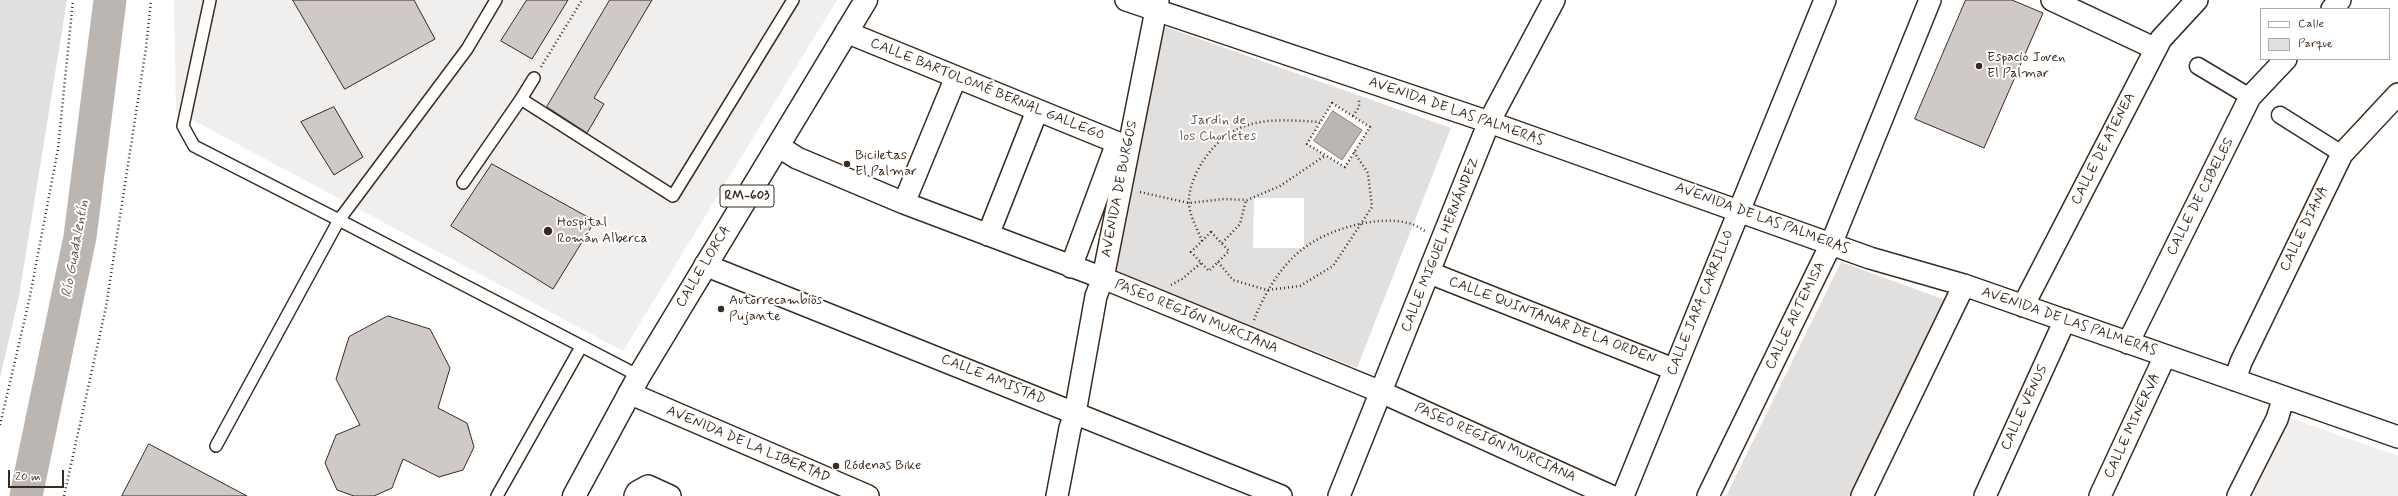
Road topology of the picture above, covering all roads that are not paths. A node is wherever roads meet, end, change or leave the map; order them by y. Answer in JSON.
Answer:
{"nodes":[{"id":1,"x":210,"y":0,"type":"edge"},
{"id":2,"x":496,"y":0,"type":"edge"},
{"id":3,"x":793,"y":0,"type":"edge"},
{"id":4,"x":866,"y":0,"type":"edge"},
{"id":5,"x":1126,"y":0,"type":"edge"},
{"id":6,"x":1554,"y":0,"type":"edge"},
{"id":7,"x":1825,"y":0,"type":"edge"},
{"id":8,"x":1930,"y":0,"type":"edge"},
{"id":9,"x":2052,"y":0,"type":"edge"},
{"id":10,"x":2197,"y":0,"type":"edge"},
{"id":11,"x":2340,"y":0,"type":"edge"},
{"id":12,"x":1158,"y":6,"type":"edge"},
{"id":13,"x":2333,"y":8,"type":"edge"},
{"id":14,"x":846,"y":32,"type":"junction"},
{"id":15,"x":2156,"y":49,"type":"junction"},
{"id":16,"x":2285,"y":60,"type":"edge"},
{"id":17,"x":2198,"y":66,"type":"dead end"},
{"id":18,"x":956,"y":77,"type":"junction"},
{"id":19,"x":534,"y":78,"type":"road end"},
{"id":20,"x":2398,"y":94,"type":"edge"},
{"id":21,"x":2250,"y":97,"type":"junction"},
{"id":22,"x":521,"y":99,"type":"junction"},
{"id":23,"x":1037,"y":111,"type":"junction"},
{"id":24,"x":2280,"y":115,"type":"dead end"},
{"id":25,"x":1489,"y":122,"type":"junction"},
{"id":26,"x":1122,"y":145,"type":"junction"},
{"id":27,"x":778,"y":146,"type":"junction"},
{"id":28,"x":2342,"y":154,"type":"junction"},
{"id":29,"x":463,"y":183,"type":"dead end"},
{"id":30,"x":904,"y":203,"type":"junction"},
{"id":31,"x":1739,"y":210,"type":"junction"},
{"id":32,"x":339,"y":220,"type":"junction"},
{"id":33,"x":988,"y":235,"type":"junction"},
{"id":34,"x":1832,"y":242,"type":"junction"},
{"id":35,"x":705,"y":265,"type":"junction"},
{"id":36,"x":1072,"y":267,"type":"junction"},
{"id":37,"x":1430,"y":273,"type":"junction"},
{"id":38,"x":1103,"y":278,"type":"junction"},
{"id":39,"x":1964,"y":285,"type":"junction"},
{"id":40,"x":2023,"y":306,"type":"junction"},
{"id":41,"x":2065,"y":320,"type":"junction"},
{"id":42,"x":2128,"y":342,"type":"junction"},
{"id":43,"x":581,"y":347,"type":"junction"},
{"id":44,"x":2165,"y":356,"type":"junction"},
{"id":45,"x":1673,"y":369,"type":"junction"},
{"id":46,"x":2235,"y":380,"type":"junction"},
{"id":47,"x":634,"y":384,"type":"junction"},
{"id":48,"x":1381,"y":392,"type":"junction"},
{"id":49,"x":2284,"y":397,"type":"junction"},
{"id":50,"x":1075,"y":413,"type":"junction"},
{"id":51,"x":2398,"y":437,"type":"edge"},
{"id":52,"x":216,"y":446,"type":"dead end"},
{"id":53,"x":497,"y":496,"type":"edge"},
{"id":54,"x":574,"y":496,"type":"edge"},
{"id":55,"x":635,"y":496,"type":"edge"},
{"id":56,"x":670,"y":496,"type":"edge"},
{"id":57,"x":868,"y":496,"type":"edge"},
{"id":58,"x":1057,"y":496,"type":"edge"},
{"id":59,"x":1281,"y":496,"type":"edge"},
{"id":60,"x":1339,"y":496,"type":"edge"},
{"id":61,"x":1612,"y":496,"type":"edge"},
{"id":62,"x":1624,"y":496,"type":"edge"},
{"id":63,"x":1708,"y":496,"type":"edge"},
{"id":64,"x":1862,"y":496,"type":"edge"},
{"id":65,"x":1984,"y":496,"type":"edge"},
{"id":66,"x":2100,"y":496,"type":"edge"},
{"id":67,"x":2238,"y":496,"type":"edge"}],
"edges":[{"from":1,"to":32,"type":"lane"},
{"from":2,"to":32,"type":"lane"},
{"from":3,"to":22,"type":"lane"},
{"from":4,"to":14,"type":"main road","name":"CALLE LORCA","number":"RM-603"},
{"from":5,"to":12,"type":"street","name":"AVENIDA DE LAS PALMERAS"},
{"from":6,"to":25,"type":"street","name":"CALLE MIGUEL HERNÁNDEZ"},
{"from":7,"to":31,"type":"street","name":"CALLE JARA CARRILLO"},
{"from":8,"to":34,"type":"street","name":"CALLE ARTEMISA"},
{"from":9,"to":15,"type":"street"},
{"from":10,"to":15,"type":"street","name":"CALLE DE ATENEA"},
{"from":11,"to":13,"type":"street"},
{"from":12,"to":25,"type":"street","name":"AVENIDA DE LAS PALMERAS"},
{"from":12,"to":26,"type":"street","name":"AVENIDA DE BURGOS"},
{"from":14,"to":18,"type":"street","name":"CALLE BARTOLOMÉ BERNAL GALLEGO"},
{"from":14,"to":27,"type":"main road","name":"CALLE LORCA","number":"RM-603"},
{"from":15,"to":40,"type":"street","name":"CALLE DE ATENEA"},
{"from":16,"to":21,"type":"street","name":"CALLE DE CIBELES"},
{"from":17,"to":21,"type":"street"},
{"from":18,"to":23,"type":"street","name":"CALLE BARTOLOMÉ BERNAL GALLEGO"},
{"from":18,"to":30,"type":"street"},
{"from":19,"to":22,"type":"lane"},
{"from":20,"to":28,"type":"street","name":"CALLE DIANA"},
{"from":21,"to":42,"type":"street","name":"CALLE DE CIBELES"},
{"from":22,"to":29,"type":"lane"},
{"from":23,"to":26,"type":"street","name":"CALLE BARTOLOMÉ BERNAL GALLEGO"},
{"from":23,"to":33,"type":"street"},
{"from":24,"to":28,"type":"street"},
{"from":25,"to":31,"type":"street","name":"AVENIDA DE LAS PALMERAS"},
{"from":25,"to":37,"type":"street","name":"CALLE MIGUEL HERNÁNDEZ"},
{"from":26,"to":36,"type":"street"},
{"from":26,"to":38,"type":"street","name":"AVENIDA DE BURGOS"},
{"from":27,"to":30,"type":"street","name":"PASEO REGIÓN MURCIANA"},
{"from":27,"to":35,"type":"main road","name":"CALLE LORCA","number":"RM-603"},
{"from":28,"to":46,"type":"street","name":"CALLE DIANA"},
{"from":30,"to":33,"type":"street","name":"PASEO REGIÓN MURCIANA"},
{"from":31,"to":34,"type":"street","name":"AVENIDA DE LAS PALMERAS"},
{"from":31,"to":45,"type":"street","name":"CALLE JARA CARRILLO"},
{"from":32,"to":43,"type":"lane"},
{"from":32,"to":52,"type":"lane"},
{"from":33,"to":36,"type":"street","name":"PASEO REGIÓN MURCIANA"},
{"from":34,"to":39,"type":"street","name":"AVENIDA DE LAS PALMERAS"},
{"from":34,"to":63,"type":"street","name":"CALLE ARTEMISA"},
{"from":35,"to":47,"type":"main road","name":"CALLE LORCA","number":"RM-603"},
{"from":35,"to":50,"type":"street","name":"CALLE AMISTAD"},
{"from":36,"to":38,"type":"street","name":"PASEO REGIÓN MURCIANA"},
{"from":37,"to":45,"type":"street","name":"CALLE QUINTANAR DE LA ORDEN"},
{"from":37,"to":48,"type":"street","name":"CALLE MIGUEL HERNÁNDEZ"},
{"from":38,"to":48,"type":"street","name":"PASEO REGIÓN MURCIANA"},
{"from":38,"to":50,"type":"street","name":"AVENIDA DE BURGOS"},
{"from":39,"to":40,"type":"street","name":"AVENIDA DE LAS PALMERAS"},
{"from":39,"to":64,"type":"street"},
{"from":40,"to":41,"type":"street","name":"AVENIDA DE LAS PALMERAS"},
{"from":41,"to":42,"type":"street","name":"AVENIDA DE LAS PALMERAS"},
{"from":41,"to":65,"type":"street","name":"CALLE VENUS"},
{"from":42,"to":44,"type":"street","name":"AVENIDA DE LAS PALMERAS"},
{"from":43,"to":47,"type":"lane"},
{"from":43,"to":53,"type":"lane"},
{"from":44,"to":46,"type":"street","name":"AVENIDA DE LAS PALMERAS"},
{"from":44,"to":66,"type":"street","name":"CALLE MINERVA"},
{"from":45,"to":62,"type":"street","name":"CALLE JARA CARRILLO"},
{"from":46,"to":49,"type":"street","name":"AVENIDA DE LAS PALMERAS"},
{"from":47,"to":54,"type":"main road","name":"CALLE LORCA","number":"RM-603"},
{"from":47,"to":57,"type":"street","name":"AVENIDA DE LA LIBERTAD"},
{"from":48,"to":60,"type":"street","name":"CALLE MIGUEL HERNÁNDEZ"},
{"from":48,"to":61,"type":"street","name":"PASEO REGIÓN MURCIANA"},
{"from":49,"to":51,"type":"street","name":"AVENIDA DE LAS PALMERAS"},
{"from":49,"to":67,"type":"street"},
{"from":50,"to":58,"type":"street","name":"AVENIDA DE BURGOS"},
{"from":50,"to":59,"type":"street","name":"CALLE AMISTAD"},
{"from":55,"to":56,"type":"street"}]}
